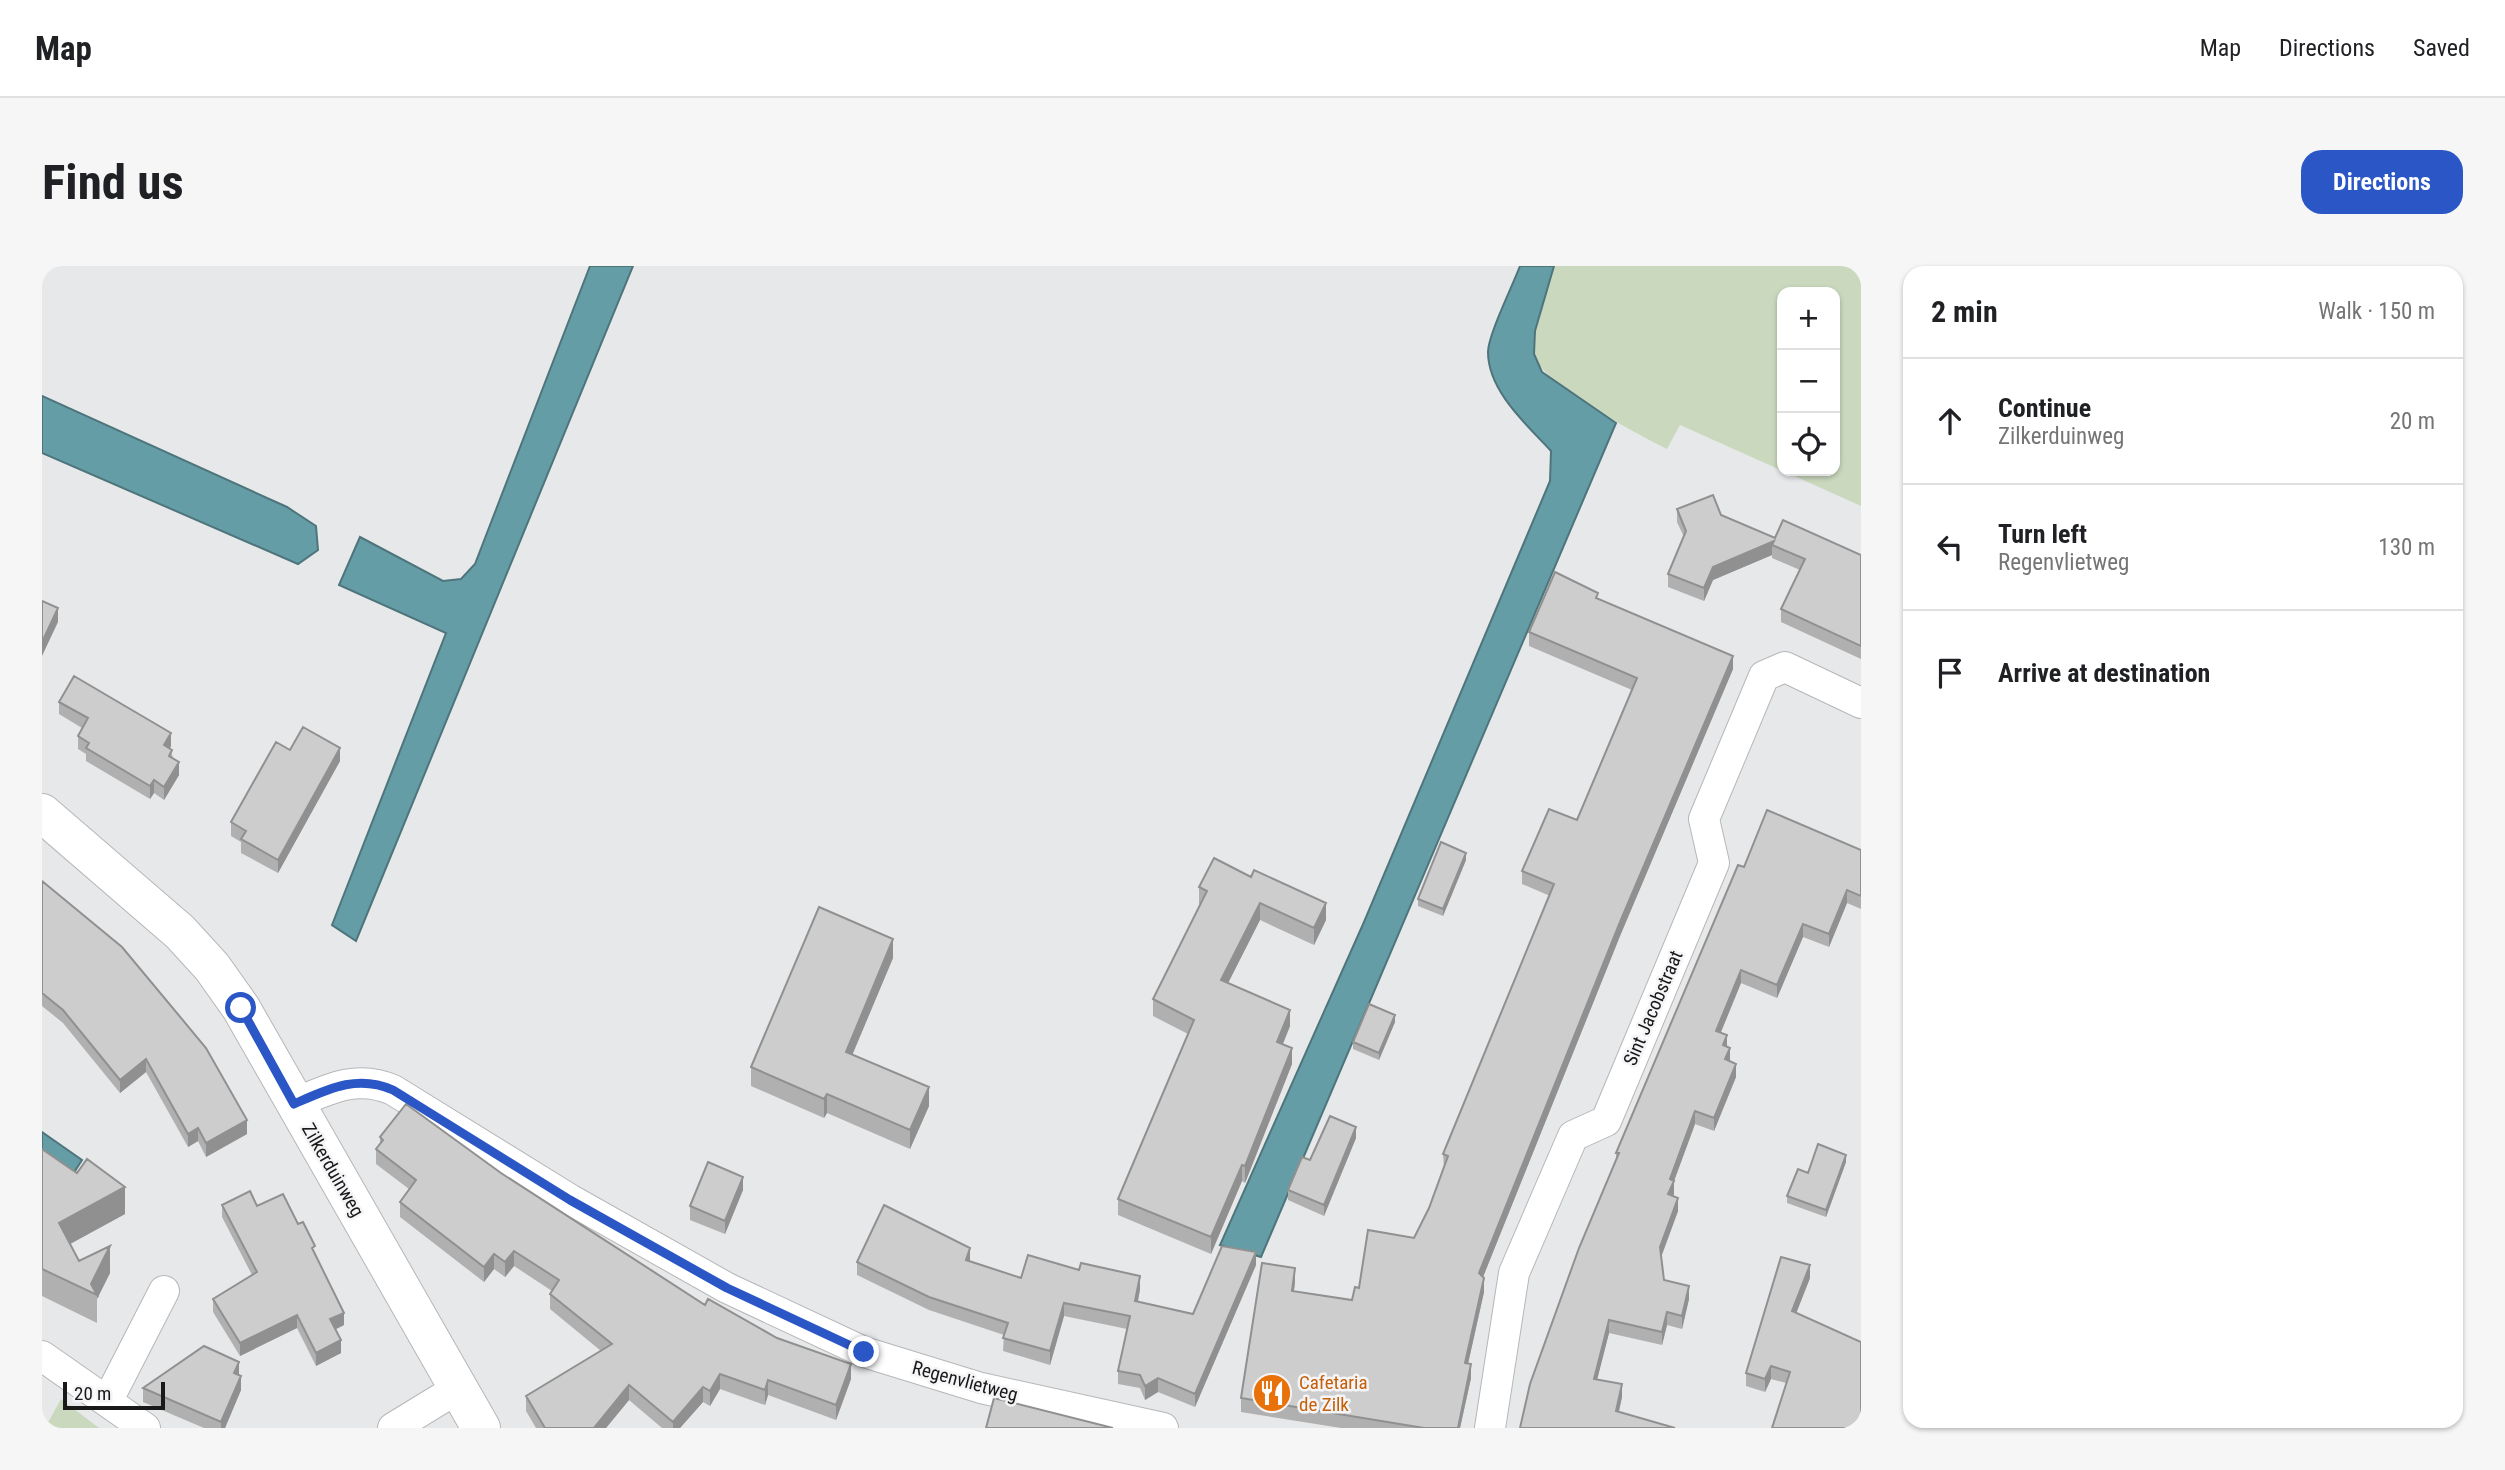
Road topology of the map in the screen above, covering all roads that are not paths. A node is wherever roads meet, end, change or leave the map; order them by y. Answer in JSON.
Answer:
{"nodes":[{"id":1,"x":1861,"y":703,"type":"edge"},
{"id":2,"x":42,"y":813,"type":"edge"},
{"id":3,"x":294,"y":1104,"type":"junction"},
{"id":4,"x":164,"y":1291,"type":"dead end"},
{"id":5,"x":42,"y":1356,"type":"edge"},
{"id":6,"x":460,"y":1387,"type":"junction"},
{"id":7,"x":108,"y":1400,"type":"junction"},
{"id":8,"x":145,"y":1428,"type":"edge"},
{"id":9,"x":393,"y":1428,"type":"edge"},
{"id":10,"x":481,"y":1428,"type":"edge"},
{"id":11,"x":1163,"y":1428,"type":"edge"},
{"id":12,"x":1490,"y":1428,"type":"edge"}],
"edges":[{"from":1,"to":12,"type":"street","name":"Sint Jacobstraat"},
{"from":2,"to":3,"type":"street","name":"Zilkerduinweg"},
{"from":3,"to":6,"type":"street","name":"Zilkerduinweg"},
{"from":3,"to":11,"type":"street","name":"Regenvlietweg"},
{"from":4,"to":7,"type":"street"},
{"from":5,"to":7,"type":"street"},
{"from":6,"to":9,"type":"street"},
{"from":6,"to":10,"type":"street","name":"Zilkerduinweg"},
{"from":7,"to":8,"type":"street"}]}
